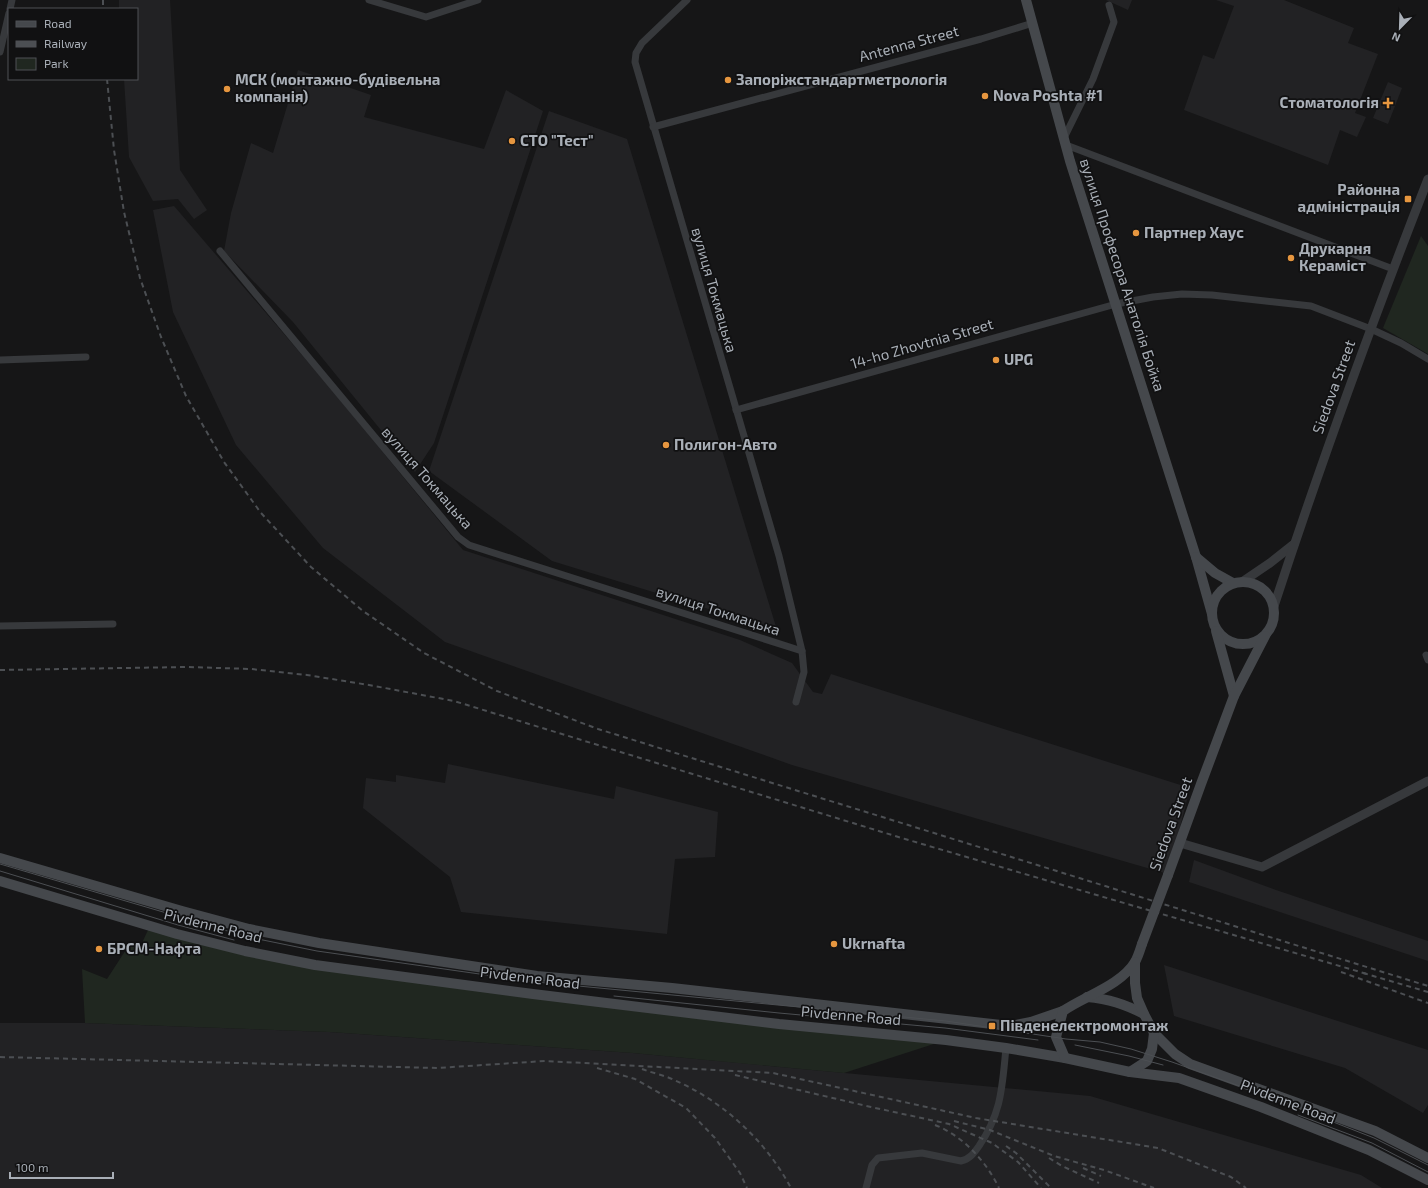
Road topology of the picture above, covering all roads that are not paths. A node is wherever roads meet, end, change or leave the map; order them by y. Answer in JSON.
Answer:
{"nodes":[{"id":1,"x":369,"y":0,"type":"edge"},
{"id":2,"x":478,"y":0,"type":"edge"},
{"id":3,"x":687,"y":0,"type":"edge"},
{"id":4,"x":1026,"y":0,"type":"edge"},
{"id":5,"x":1109,"y":5,"type":"dead end"},
{"id":6,"x":8,"y":17,"type":"edge"},
{"id":7,"x":1033,"y":23,"type":"junction"},
{"id":8,"x":0,"y":52,"type":"edge"},
{"id":9,"x":653,"y":127,"type":"junction"},
{"id":10,"x":1065,"y":142,"type":"junction"},
{"id":11,"x":1428,"y":179,"type":"edge"},
{"id":12,"x":220,"y":251,"type":"dead end"},
{"id":13,"x":1393,"y":269,"type":"junction"},
{"id":14,"x":1116,"y":304,"type":"junction"},
{"id":15,"x":1371,"y":329,"type":"junction"},
{"id":16,"x":86,"y":357,"type":"dead end"},
{"id":17,"x":0,"y":360,"type":"edge"},
{"id":18,"x":1428,"y":360,"type":"edge"},
{"id":19,"x":736,"y":410,"type":"junction"},
{"id":20,"x":1294,"y":544,"type":"junction"},
{"id":21,"x":1196,"y":557,"type":"junction"},
{"id":22,"x":1238,"y":583,"type":"junction"},
{"id":23,"x":1274,"y":606,"type":"junction"},
{"id":24,"x":1213,"y":618,"type":"junction"},
{"id":25,"x":113,"y":624,"type":"dead end"},
{"id":26,"x":0,"y":626,"type":"edge"},
{"id":27,"x":1265,"y":636,"type":"junction"},
{"id":28,"x":802,"y":651,"type":"junction"},
{"id":29,"x":1234,"y":696,"type":"junction"},
{"id":30,"x":796,"y":702,"type":"dead end"},
{"id":31,"x":1428,"y":781,"type":"edge"},
{"id":32,"x":1180,"y":843,"type":"junction"},
{"id":33,"x":0,"y":858,"type":"edge"},
{"id":34,"x":0,"y":881,"type":"edge"},
{"id":35,"x":1135,"y":962,"type":"junction"},
{"id":36,"x":1086,"y":997,"type":"junction"},
{"id":37,"x":1063,"y":1011,"type":"junction"},
{"id":38,"x":1144,"y":1014,"type":"junction"},
{"id":39,"x":1154,"y":1033,"type":"junction"},
{"id":40,"x":1006,"y":1048,"type":"junction"},
{"id":41,"x":1065,"y":1058,"type":"junction"},
{"id":42,"x":1130,"y":1072,"type":"junction"},
{"id":43,"x":1428,"y":1158,"type":"edge"},
{"id":44,"x":1428,"y":1180,"type":"edge"},
{"id":45,"x":866,"y":1188,"type":"edge"}],
"edges":[{"from":1,"to":2,"type":"street"},
{"from":3,"to":9,"type":"street","name":"вулиця Токмацька"},
{"from":4,"to":7,"type":"main road","name":"вулиця Професора Анатолія Бойка"},
{"from":5,"to":10,"type":"street"},
{"from":6,"to":8,"type":"street"},
{"from":7,"to":9,"type":"street","name":"Antenna Street"},
{"from":7,"to":10,"type":"main road","name":"вулиця Професора Анатолія Бойка"},
{"from":9,"to":19,"type":"street","name":"вулиця Токмацька"},
{"from":10,"to":13,"type":"street"},
{"from":10,"to":14,"type":"main road","name":"вулиця Професора Анатолія Бойка"},
{"from":11,"to":13,"type":"street","name":"Siedova Street"},
{"from":12,"to":28,"type":"street","name":"вулиця Токмацька"},
{"from":13,"to":15,"type":"street","name":"Siedova Street"},
{"from":14,"to":15,"type":"street","name":"14-ho Zhovtnia Street"},
{"from":14,"to":19,"type":"street","name":"14-ho Zhovtnia Street"},
{"from":14,"to":21,"type":"main road","name":"вулиця Професора Анатолія Бойка"},
{"from":15,"to":18,"type":"street","name":"14-ho Zhovtnia Street"},
{"from":15,"to":20,"type":"street","name":"Siedova Street"},
{"from":16,"to":17,"type":"street"},
{"from":19,"to":28,"type":"street","name":"вулиця Токмацька"},
{"from":20,"to":22,"type":"street"},
{"from":20,"to":23,"type":"street","name":"Siedova Street"},
{"from":21,"to":22,"type":"main road"},
{"from":21,"to":24,"type":"main road","name":"вулиця Професора Анатолія Бойка"},
{"from":22,"to":23,"type":"main road"},
{"from":22,"to":24,"type":"main road"},
{"from":23,"to":27,"type":"main road"},
{"from":24,"to":27,"type":"main road"},
{"from":24,"to":29,"type":"main road"},
{"from":25,"to":26,"type":"street"},
{"from":27,"to":29,"type":"main road","name":"Siedova Street"},
{"from":28,"to":30,"type":"street","name":"вулиця Токмацька"},
{"from":29,"to":32,"type":"main road","name":"Siedova Street"},
{"from":31,"to":32,"type":"street"},
{"from":32,"to":35,"type":"main road","name":"Siedova Street","bridge":true},
{"from":33,"to":37,"type":"main road","name":"Pivdenne Road"},
{"from":34,"to":40,"type":"main road","name":"Pivdenne Road"},
{"from":35,"to":36,"type":"main road","name":"Siedova Street"},
{"from":35,"to":38,"type":"main road","name":"Siedova Street"},
{"from":36,"to":37,"type":"main road"},
{"from":36,"to":38,"type":"main road"},
{"from":37,"to":41,"type":"main road"},
{"from":38,"to":39,"type":"main road"},
{"from":39,"to":42,"type":"main road"},
{"from":39,"to":43,"type":"main road","name":"Pivdenne Road"},
{"from":40,"to":41,"type":"main road","name":"Pivdenne Road"},
{"from":40,"to":45,"type":"street"},
{"from":41,"to":42,"type":"main road"},
{"from":42,"to":44,"type":"main road","name":"Pivdenne Road"}]}
